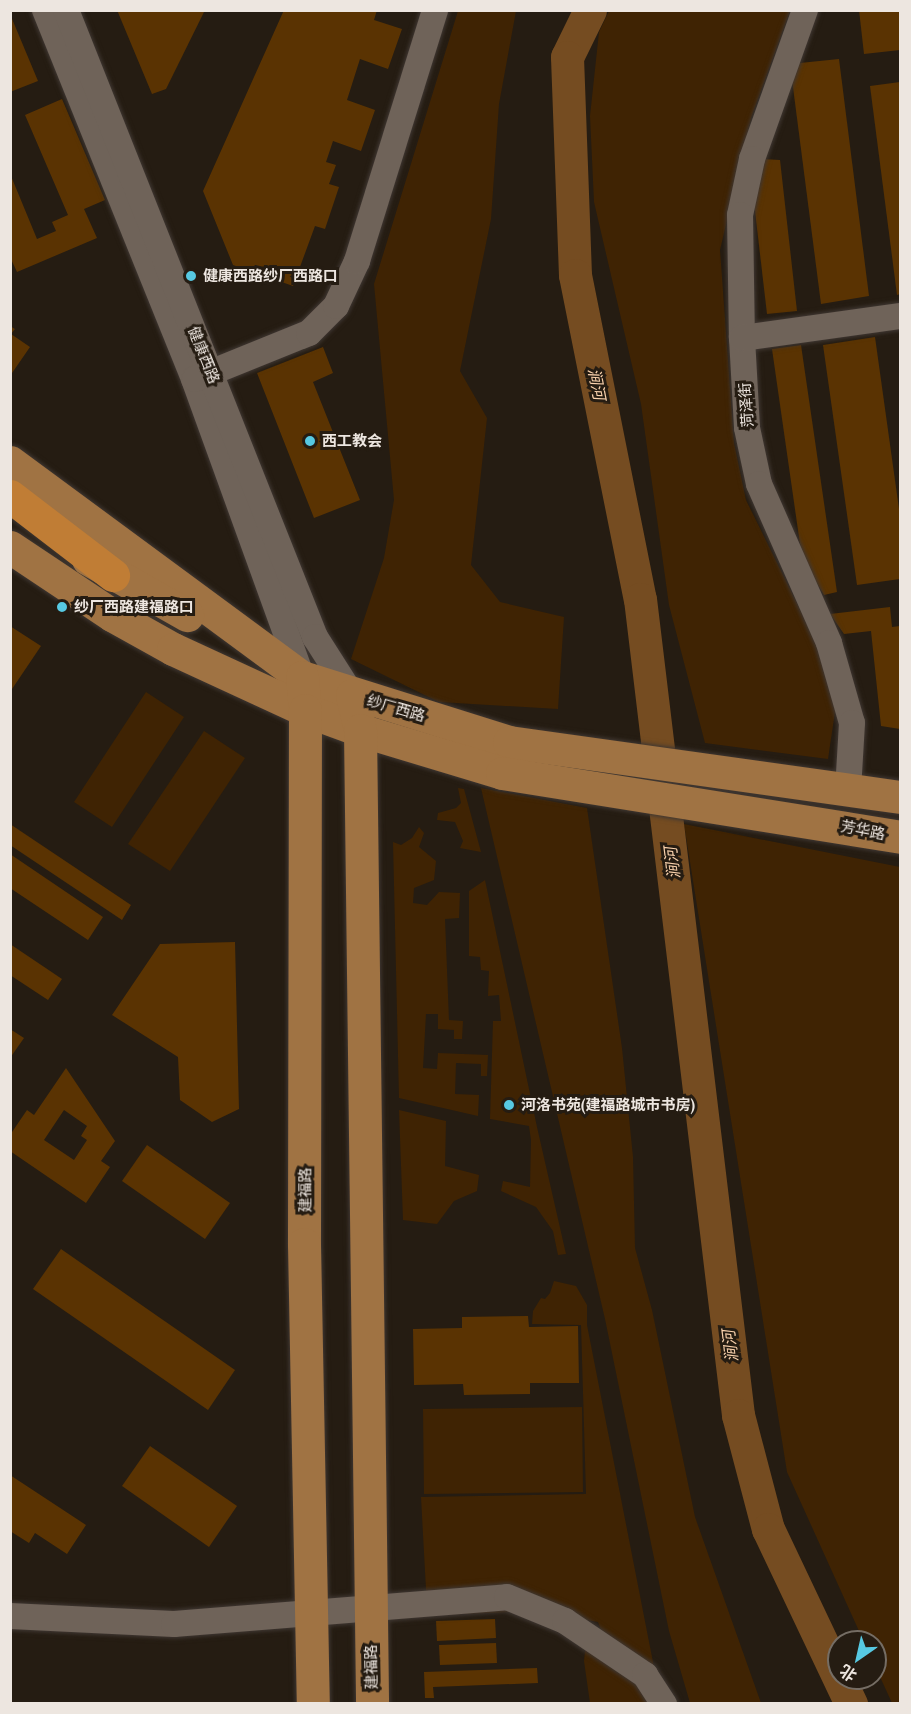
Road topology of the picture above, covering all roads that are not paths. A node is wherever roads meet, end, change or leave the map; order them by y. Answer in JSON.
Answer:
{"nodes":[{"id":1,"x":45,"y":10,"type":"edge"},
{"id":2,"x":66,"y":10,"type":"edge"},
{"id":3,"x":435,"y":10,"type":"edge"},
{"id":4,"x":805,"y":10,"type":"edge"},
{"id":5,"x":900,"y":316,"type":"edge"},
{"id":6,"x":742,"y":338,"type":"junction"},
{"id":7,"x":203,"y":376,"type":"junction"},
{"id":8,"x":10,"y":462,"type":"edge"},
{"id":9,"x":10,"y":496,"type":"edge"},
{"id":10,"x":10,"y":506,"type":"edge"},
{"id":11,"x":10,"y":547,"type":"edge"},
{"id":12,"x":113,"y":575,"type":"junction"},
{"id":13,"x":302,"y":677,"type":"junction"},
{"id":14,"x":352,"y":695,"type":"junction"},
{"id":15,"x":305,"y":710,"type":"junction"},
{"id":16,"x":360,"y":730,"type":"junction"},
{"id":17,"x":506,"y":757,"type":"junction"},
{"id":18,"x":840,"y":789,"type":"junction"},
{"id":19,"x":900,"y":797,"type":"edge"},
{"id":20,"x":825,"y":822,"type":"joint"},
{"id":21,"x":900,"y":837,"type":"edge"},
{"id":22,"x":370,"y":1607,"type":"junction"},
{"id":23,"x":313,"y":1611,"type":"junction"},
{"id":24,"x":10,"y":1616,"type":"edge"},
{"id":25,"x":313,"y":1704,"type":"edge"},
{"id":26,"x":372,"y":1704,"type":"edge"},
{"id":27,"x":664,"y":1704,"type":"edge"}],
"edges":[{"from":1,"to":7,"type":"street","name":"健康西路"},
{"from":2,"to":7,"type":"street","name":"健康西路"},
{"from":3,"to":7,"type":"street"},
{"from":4,"to":6,"type":"street","name":"菏泽街"},
{"from":5,"to":6,"type":"street"},
{"from":6,"to":18,"type":"street","name":"菏泽街"},
{"from":7,"to":13,"type":"street","name":"健康西路"},
{"from":7,"to":14,"type":"street","name":"健康西路"},
{"from":8,"to":13,"type":"main road","name":"纱厂西路"},
{"from":9,"to":12,"type":"highway"},
{"from":10,"to":12,"type":"main road"},
{"from":11,"to":15,"type":"main road","name":"纱厂西路"},
{"from":12,"to":13,"type":"main road"},
{"from":13,"to":14,"type":"main road","name":"纱厂西路"},
{"from":13,"to":15,"type":"main road","name":"建福路"},
{"from":14,"to":16,"type":"main road","name":"建福路"},
{"from":14,"to":17,"type":"main road","name":"纱厂西路"},
{"from":15,"to":16,"type":"main road","name":"纱厂西路"},
{"from":15,"to":23,"type":"main road","name":"建福路"},
{"from":16,"to":17,"type":"main road","name":"纱厂西路"},
{"from":16,"to":22,"type":"main road","name":"建福路"},
{"from":17,"to":18,"type":"main road","name":"纱厂西路"},
{"from":17,"to":20,"type":"main road","name":"纱厂西路"},
{"from":18,"to":19,"type":"main road"},
{"from":20,"to":21,"type":"main road","name":"芳华路"},
{"from":22,"to":23,"type":"street"},
{"from":22,"to":26,"type":"main road","name":"建福路"},
{"from":22,"to":27,"type":"street"},
{"from":23,"to":24,"type":"street"},
{"from":23,"to":25,"type":"main road","name":"建福路"}]}
